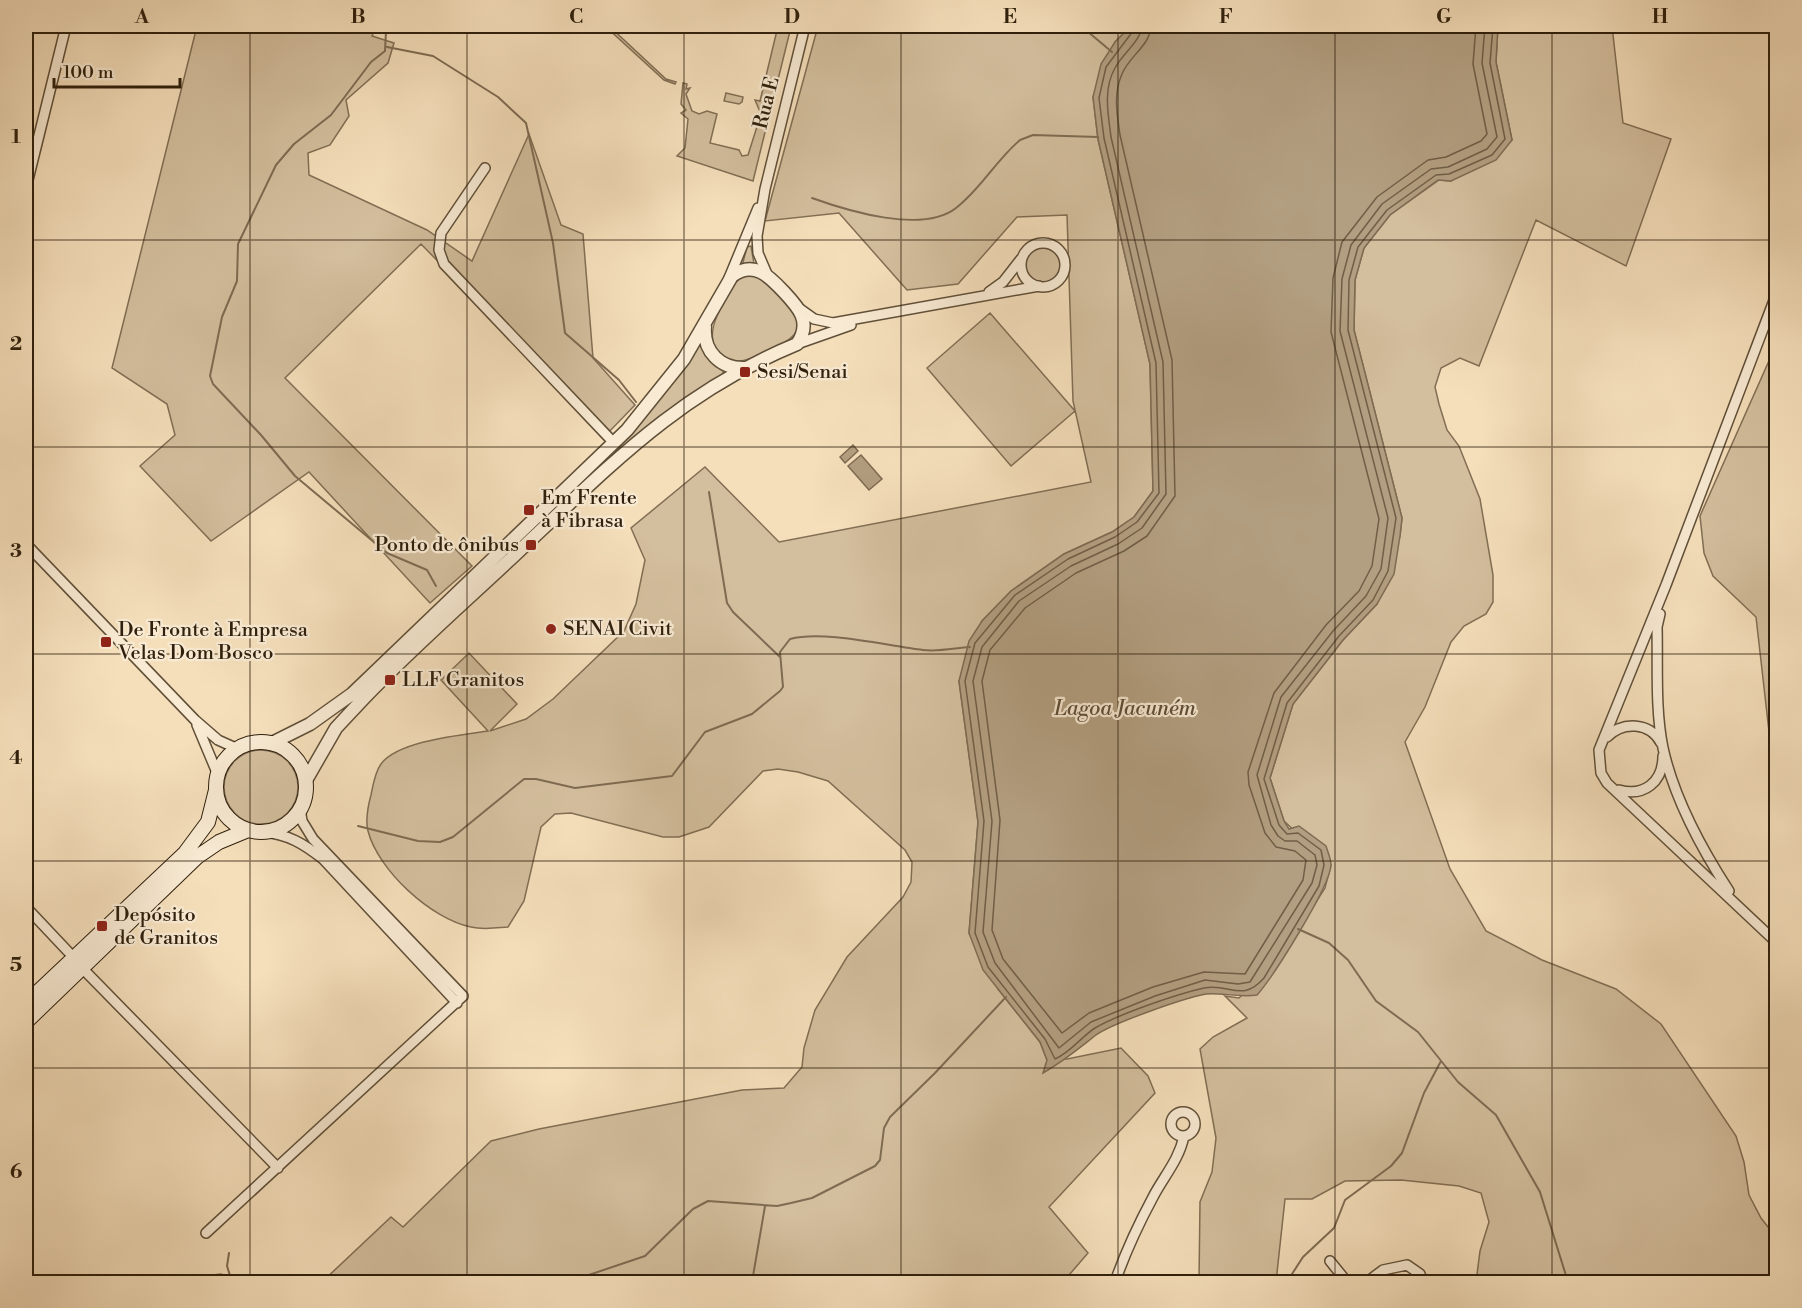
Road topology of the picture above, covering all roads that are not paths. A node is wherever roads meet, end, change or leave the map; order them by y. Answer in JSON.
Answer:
{"nodes":[{"id":1,"x":66,"y":26,"type":"edge"},
{"id":2,"x":805,"y":26,"type":"edge"},
{"id":3,"x":485,"y":168,"type":"dead end"},
{"id":4,"x":26,"y":188,"type":"edge"},
{"id":5,"x":765,"y":189,"type":"junction"},
{"id":6,"x":1024,"y":255,"type":"junction"},
{"id":7,"x":767,"y":274,"type":"junction"},
{"id":8,"x":728,"y":280,"type":"junction"},
{"id":9,"x":1040,"y":286,"type":"junction"},
{"id":10,"x":984,"y":295,"type":"junction"},
{"id":11,"x":1776,"y":295,"type":"edge"},
{"id":12,"x":800,"y":308,"type":"junction"},
{"id":13,"x":873,"y":317,"type":"junction"},
{"id":14,"x":705,"y":326,"type":"junction"},
{"id":15,"x":797,"y":344,"type":"junction"},
{"id":16,"x":745,"y":368,"type":"junction"},
{"id":17,"x":615,"y":443,"type":"junction"},
{"id":18,"x":26,"y":544,"type":"edge"},
{"id":19,"x":1666,"y":585,"type":"junction"},
{"id":20,"x":195,"y":720,"type":"junction"},
{"id":21,"x":1604,"y":740,"type":"junction"},
{"id":22,"x":270,"y":744,"type":"junction"},
{"id":23,"x":1663,"y":748,"type":"junction"},
{"id":24,"x":238,"y":749,"type":"junction"},
{"id":25,"x":218,"y":775,"type":"junction"},
{"id":26,"x":305,"y":782,"type":"junction"},
{"id":27,"x":1617,"y":789,"type":"junction"},
{"id":28,"x":216,"y":790,"type":"junction"},
{"id":29,"x":300,"y":808,"type":"junction"},
{"id":30,"x":248,"y":830,"type":"junction"},
{"id":31,"x":263,"y":832,"type":"junction"},
{"id":32,"x":1737,"y":903,"type":"junction"},
{"id":33,"x":26,"y":907,"type":"edge"},
{"id":34,"x":1776,"y":942,"type":"edge"},
{"id":35,"x":79,"y":964,"type":"junction"},
{"id":36,"x":460,"y":999,"type":"junction"},
{"id":37,"x":26,"y":1003,"type":"edge"},
{"id":38,"x":26,"y":1022,"type":"edge"},
{"id":39,"x":1184,"y":1136,"type":"dead end"},
{"id":40,"x":278,"y":1168,"type":"junction"},
{"id":41,"x":206,"y":1233,"type":"dead end"},
{"id":42,"x":1330,"y":1261,"type":"dead end"},
{"id":43,"x":1115,"y":1282,"type":"edge"},
{"id":44,"x":1347,"y":1282,"type":"edge"},
{"id":45,"x":1367,"y":1282,"type":"edge"},
{"id":46,"x":1423,"y":1282,"type":"edge"}],
"edges":[{"from":1,"to":4,"type":"street"},
{"from":2,"to":5,"type":"street","name":"Rua E"},
{"from":3,"to":17,"type":"street"},
{"from":5,"to":7,"type":"street","name":"Rua E"},
{"from":5,"to":8,"type":"street","name":"Rua E"},
{"from":6,"to":9,"type":"street"},
{"from":6,"to":9,"type":"street"},
{"from":6,"to":10,"type":"street"},
{"from":7,"to":8,"type":"street"},
{"from":7,"to":12,"type":"street"},
{"from":8,"to":14,"type":"street"},
{"from":9,"to":10,"type":"street"},
{"from":10,"to":13,"type":"street"},
{"from":11,"to":19,"type":"street"},
{"from":12,"to":13,"type":"street"},
{"from":12,"to":15,"type":"street"},
{"from":13,"to":15,"type":"street"},
{"from":14,"to":16,"type":"street"},
{"from":14,"to":17,"type":"street"},
{"from":15,"to":16,"type":"street"},
{"from":16,"to":26,"type":"street"},
{"from":17,"to":22,"type":"street"},
{"from":18,"to":20,"type":"street"},
{"from":19,"to":21,"type":"street"},
{"from":19,"to":23,"type":"street"},
{"from":20,"to":24,"type":"street"},
{"from":20,"to":25,"type":"street"},
{"from":21,"to":23,"type":"street"},
{"from":21,"to":27,"type":"street"},
{"from":22,"to":24,"type":"main road"},
{"from":22,"to":26,"type":"main road"},
{"from":23,"to":27,"type":"street"},
{"from":23,"to":32,"type":"street"},
{"from":24,"to":25,"type":"main road"},
{"from":25,"to":28,"type":"main road"},
{"from":26,"to":29,"type":"main road"},
{"from":27,"to":32,"type":"street"},
{"from":28,"to":30,"type":"main road"},
{"from":28,"to":35,"type":"main road"},
{"from":29,"to":31,"type":"main road"},
{"from":29,"to":36,"type":"street"},
{"from":30,"to":31,"type":"main road"},
{"from":30,"to":35,"type":"main road"},
{"from":31,"to":36,"type":"street"},
{"from":32,"to":34,"type":"street"},
{"from":33,"to":35,"type":"street"},
{"from":35,"to":37,"type":"main road"},
{"from":35,"to":38,"type":"main road"},
{"from":35,"to":40,"type":"street"},
{"from":36,"to":40,"type":"street"},
{"from":39,"to":43,"type":"street"},
{"from":40,"to":41,"type":"street"},
{"from":42,"to":44,"type":"street"},
{"from":45,"to":46,"type":"street"}]}
